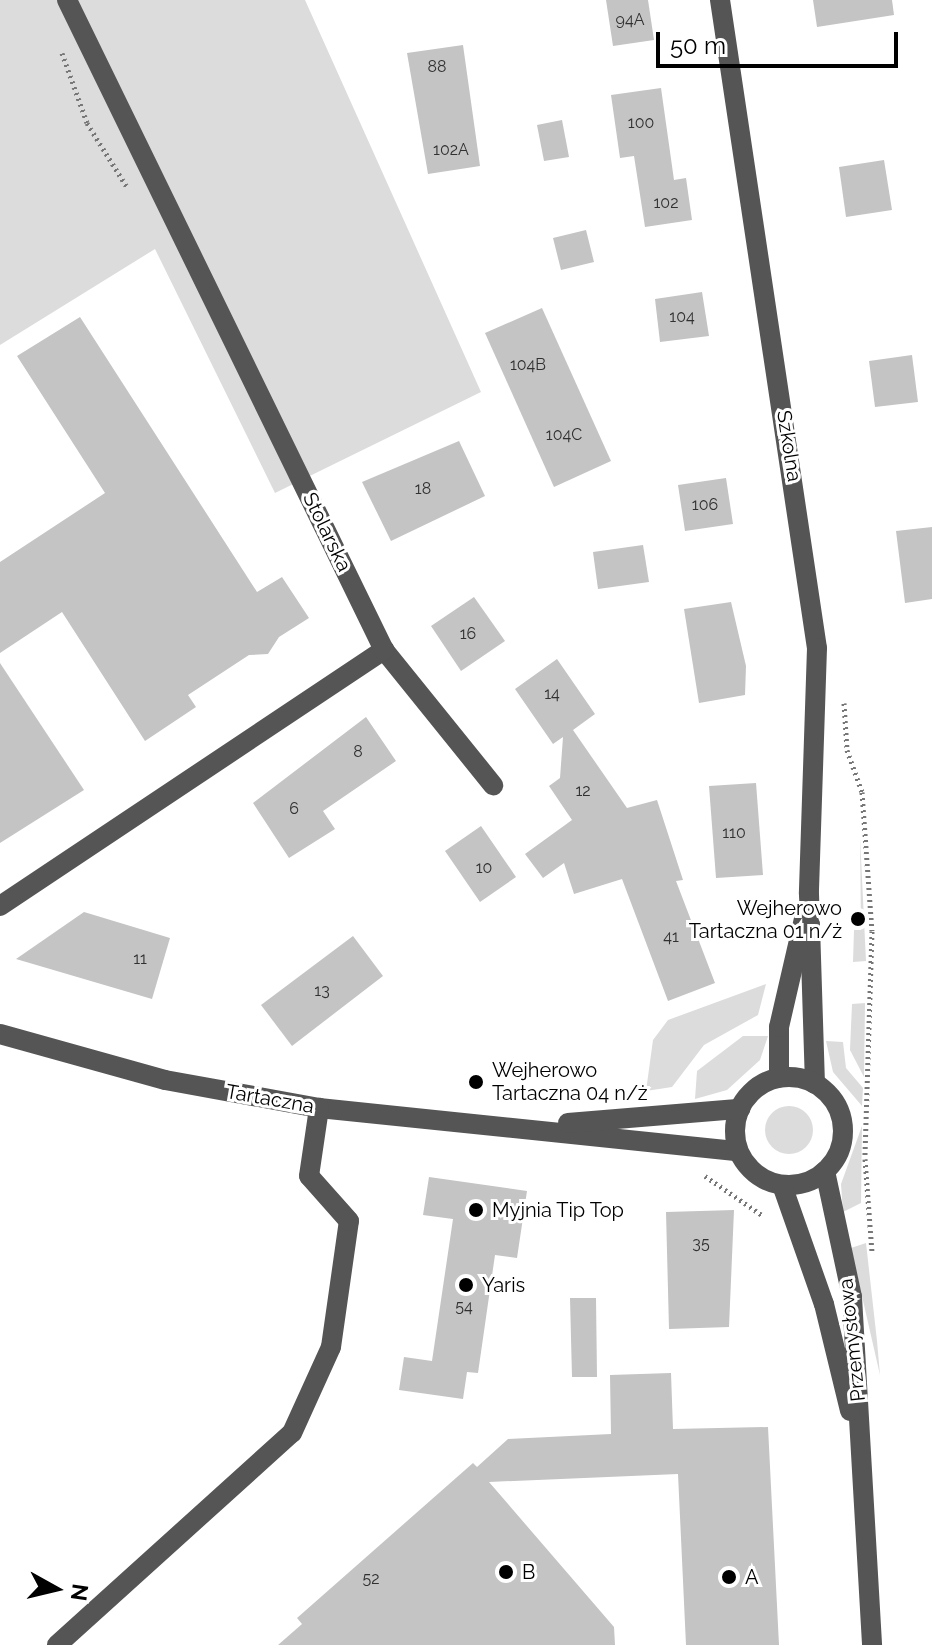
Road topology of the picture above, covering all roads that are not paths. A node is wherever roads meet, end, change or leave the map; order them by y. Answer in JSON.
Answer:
{"nodes":[{"id":1,"x":67,"y":0,"type":"edge"},
{"id":2,"x":720,"y":0,"type":"edge"},
{"id":3,"x":384,"y":650,"type":"junction"},
{"id":4,"x":493,"y":785,"type":"dead end"},
{"id":5,"x":809,"y":894,"type":"junction"},
{"id":6,"x":0,"y":906,"type":"edge"},
{"id":7,"x":0,"y":1034,"type":"edge"},
{"id":8,"x":779,"y":1078,"type":"junction"},
{"id":9,"x":815,"y":1084,"type":"junction"},
{"id":10,"x":319,"y":1108,"type":"junction"},
{"id":11,"x":740,"y":1109,"type":"junction"},
{"id":12,"x":546,"y":1126,"type":"junction"},
{"id":13,"x":738,"y":1151,"type":"junction"},
{"id":14,"x":825,"y":1171,"type":"junction"},
{"id":15,"x":782,"y":1185,"type":"junction"},
{"id":16,"x":863,"y":1463,"type":"junction"},
{"id":17,"x":57,"y":1645,"type":"edge"},
{"id":18,"x":872,"y":1645,"type":"edge"}],
"edges":[{"from":1,"to":3,"type":"street","name":"Stolarska"},
{"from":2,"to":5,"type":"street","name":"Szkolna"},
{"from":3,"to":4,"type":"street","name":"Stolarska"},
{"from":3,"to":6,"type":"street"},
{"from":5,"to":8,"type":"street","name":"Szkolna"},
{"from":5,"to":9,"type":"street","name":"Szkolna"},
{"from":7,"to":10,"type":"street","name":"Tartaczna"},
{"from":8,"to":9,"type":"street"},
{"from":8,"to":11,"type":"street"},
{"from":9,"to":14,"type":"street"},
{"from":10,"to":12,"type":"street","name":"Tartaczna"},
{"from":10,"to":17,"type":"street"},
{"from":11,"to":12,"type":"street","name":"Tartaczna"},
{"from":11,"to":13,"type":"street"},
{"from":12,"to":13,"type":"street","name":"Tartaczna"},
{"from":13,"to":15,"type":"street"},
{"from":14,"to":15,"type":"street"},
{"from":14,"to":16,"type":"street","name":"Przemysłowa"},
{"from":15,"to":16,"type":"street","name":"Przemysłowa"},
{"from":16,"to":18,"type":"street","name":"Przemysłowa"}]}
